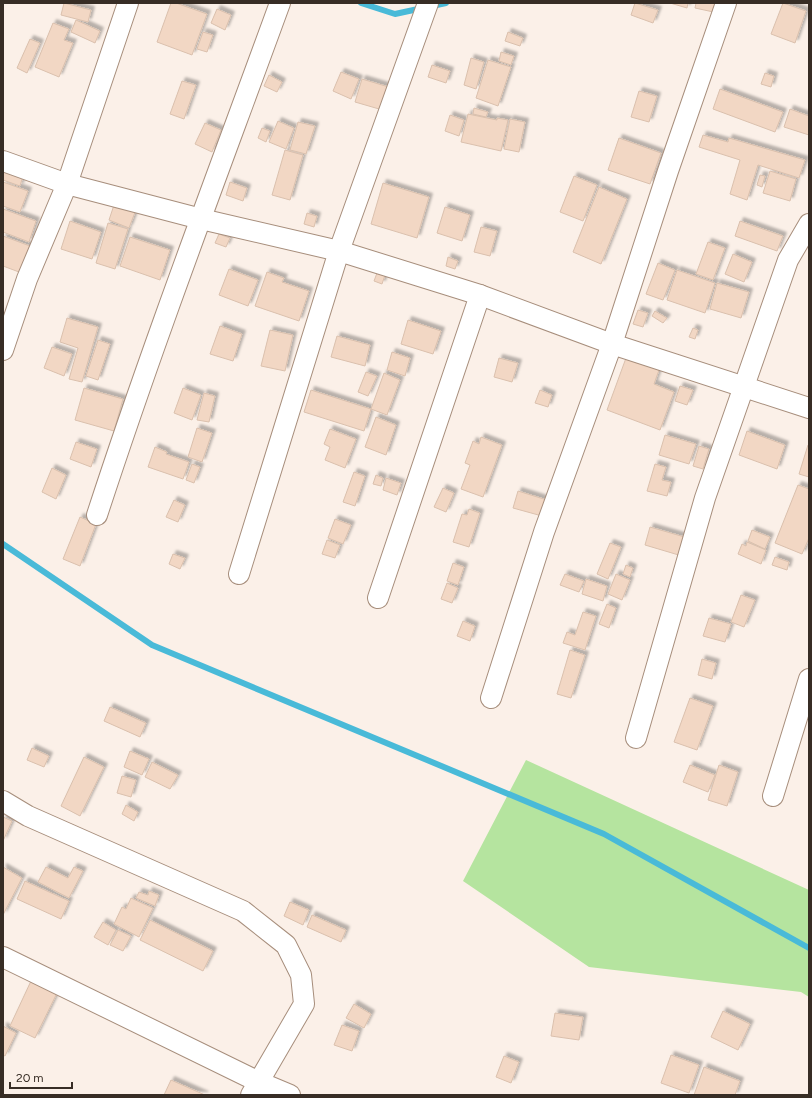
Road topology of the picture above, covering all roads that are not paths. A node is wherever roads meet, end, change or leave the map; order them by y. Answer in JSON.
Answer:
{"nodes":[{"id":1,"x":128,"y":3,"type":"edge"},
{"id":2,"x":280,"y":3,"type":"edge"},
{"id":3,"x":428,"y":3,"type":"edge"},
{"id":4,"x":726,"y":3,"type":"edge"},
{"id":5,"x":3,"y":161,"type":"edge"},
{"id":6,"x":67,"y":184,"type":"junction"},
{"id":7,"x":201,"y":219,"type":"junction"},
{"id":8,"x":809,"y":224,"type":"edge"},
{"id":9,"x":339,"y":251,"type":"junction"},
{"id":10,"x":480,"y":295,"type":"junction"},
{"id":11,"x":612,"y":344,"type":"junction"},
{"id":12,"x":3,"y":350,"type":"edge"},
{"id":13,"x":744,"y":387,"type":"junction"},
{"id":14,"x":809,"y":408,"type":"edge"},
{"id":15,"x":97,"y":515,"type":"dead end"},
{"id":16,"x":239,"y":574,"type":"dead end"},
{"id":17,"x":378,"y":598,"type":"dead end"},
{"id":18,"x":809,"y":679,"type":"edge"},
{"id":19,"x":491,"y":698,"type":"dead end"},
{"id":20,"x":636,"y":738,"type":"dead end"},
{"id":21,"x":773,"y":796,"type":"dead end"},
{"id":22,"x":3,"y":801,"type":"edge"},
{"id":23,"x":3,"y":957,"type":"edge"},
{"id":24,"x":255,"y":1088,"type":"edge"},
{"id":25,"x":290,"y":1095,"type":"edge"}],
"edges":[{"from":1,"to":6,"type":"street"},
{"from":2,"to":7,"type":"street"},
{"from":3,"to":9,"type":"street"},
{"from":4,"to":11,"type":"street"},
{"from":5,"to":6,"type":"street"},
{"from":6,"to":7,"type":"street"},
{"from":6,"to":12,"type":"street"},
{"from":7,"to":9,"type":"street"},
{"from":7,"to":15,"type":"street"},
{"from":8,"to":13,"type":"street"},
{"from":9,"to":10,"type":"street"},
{"from":9,"to":16,"type":"street"},
{"from":10,"to":11,"type":"street"},
{"from":10,"to":17,"type":"street"},
{"from":11,"to":13,"type":"street"},
{"from":11,"to":19,"type":"street"},
{"from":13,"to":14,"type":"street"},
{"from":13,"to":20,"type":"street"},
{"from":18,"to":21,"type":"street"},
{"from":22,"to":24,"type":"street"},
{"from":23,"to":24,"type":"street"},
{"from":24,"to":25,"type":"street"}]}
